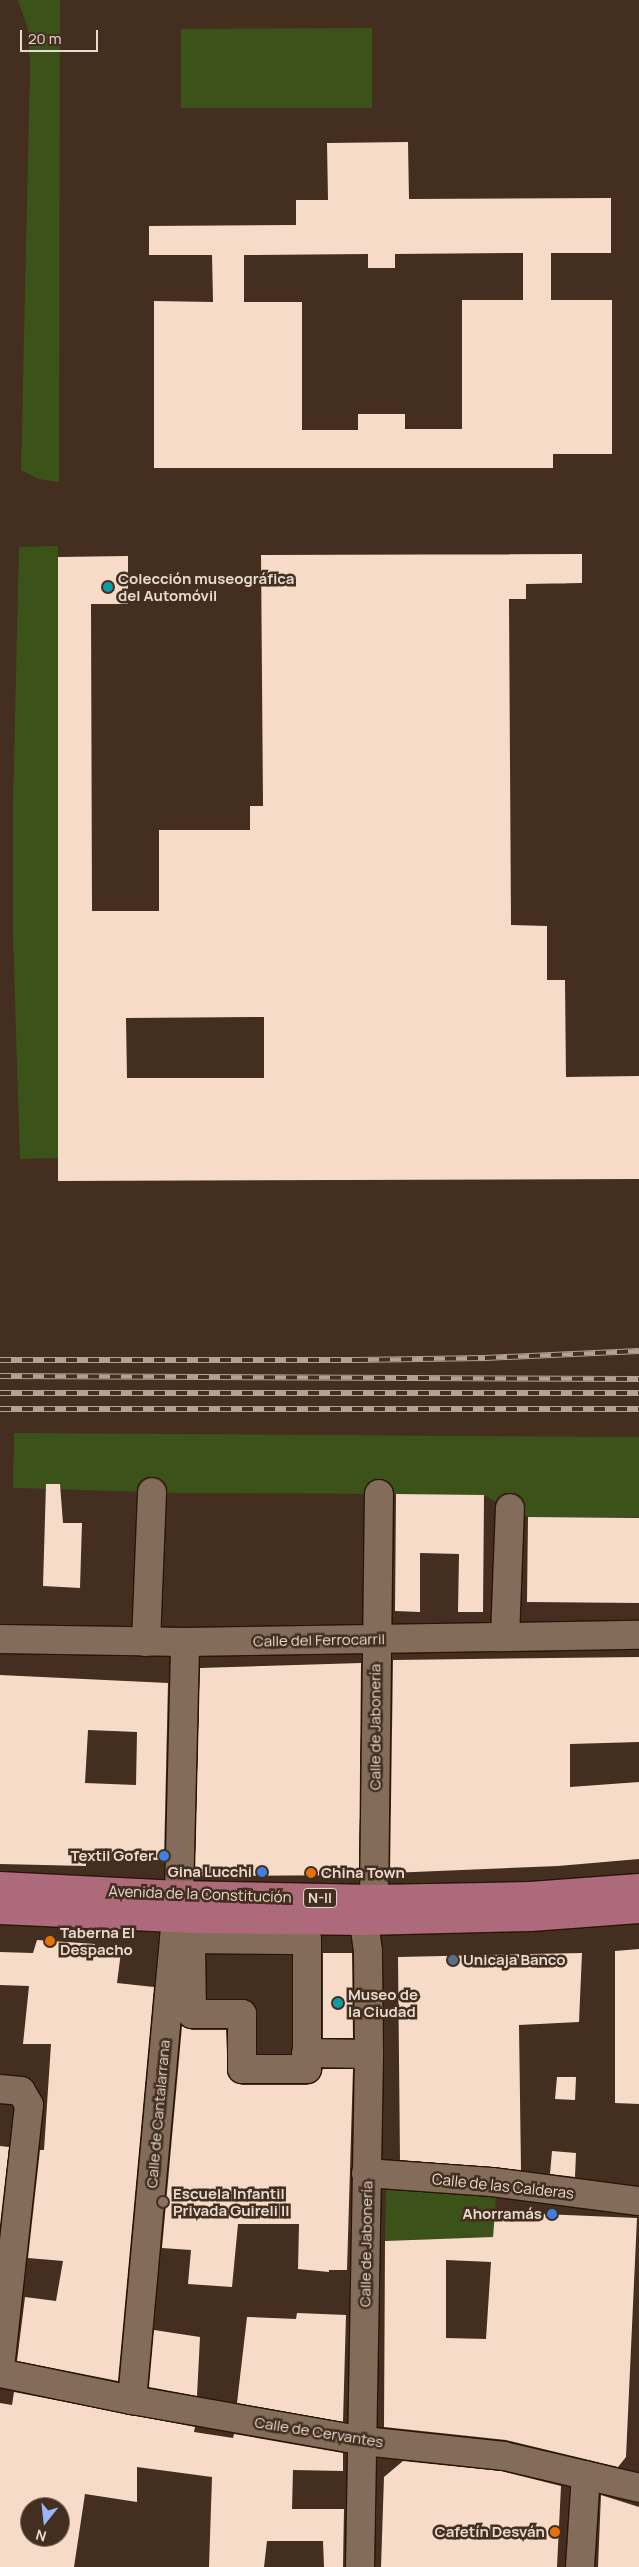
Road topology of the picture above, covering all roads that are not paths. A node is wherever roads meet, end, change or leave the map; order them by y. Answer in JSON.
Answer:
{"nodes":[{"id":1,"x":152,"y":1492,"type":"dead end"},
{"id":2,"x":379,"y":1494,"type":"dead end"},
{"id":3,"x":510,"y":1508,"type":"dead end"},
{"id":4,"x":639,"y":1635,"type":"edge"},
{"id":5,"x":505,"y":1637,"type":"junction"},
{"id":6,"x":376,"y":1638,"type":"junction"},
{"id":7,"x":0,"y":1639,"type":"edge"},
{"id":8,"x":146,"y":1642,"type":"junction"},
{"id":9,"x":185,"y":1642,"type":"junction"},
{"id":10,"x":0,"y":1886,"type":"edge"},
{"id":11,"x":639,"y":1888,"type":"edge"},
{"id":12,"x":177,"y":1906,"type":"junction"},
{"id":13,"x":639,"y":1909,"type":"edge"},
{"id":14,"x":0,"y":1910,"type":"edge"},
{"id":15,"x":369,"y":1910,"type":"junction"},
{"id":16,"x":306,"y":2054,"type":"junction"},
{"id":17,"x":369,"y":2054,"type":"junction"},
{"id":18,"x":0,"y":2089,"type":"edge"},
{"id":19,"x":366,"y":2173,"type":"junction"},
{"id":20,"x":639,"y":2201,"type":"edge"},
{"id":21,"x":0,"y":2368,"type":"edge"},
{"id":22,"x":0,"y":2373,"type":"edge"},
{"id":23,"x":132,"y":2400,"type":"junction"},
{"id":24,"x":364,"y":2441,"type":"junction"},
{"id":25,"x":586,"y":2475,"type":"junction"},
{"id":26,"x":639,"y":2488,"type":"edge"},
{"id":27,"x":360,"y":2567,"type":"edge"},
{"id":28,"x":580,"y":2567,"type":"edge"}],
"edges":[{"from":1,"to":8,"type":"street"},
{"from":2,"to":6,"type":"street","name":"Calle de Jabonería"},
{"from":3,"to":5,"type":"street"},
{"from":4,"to":5,"type":"street","name":"Calle del Ferrocarril"},
{"from":5,"to":6,"type":"street","name":"Calle del Ferrocarril"},
{"from":6,"to":9,"type":"street","name":"Calle del Ferrocarril"},
{"from":6,"to":15,"type":"street","name":"Calle de Jabonería"},
{"from":7,"to":8,"type":"street","name":"Calle del Ferrocarril"},
{"from":8,"to":9,"type":"street","name":"Calle del Ferrocarril"},
{"from":9,"to":12,"type":"street","name":"Calle de Cantalarrana"},
{"from":10,"to":12,"type":"main road","name":"Avenida de la Constitución","number":"N-II"},
{"from":11,"to":15,"type":"main road","name":"Avenida de la Constitución","number":"N-II"},
{"from":12,"to":14,"type":"main road","name":"Avenida de la Constitución","number":"N-II"},
{"from":12,"to":15,"type":"main road","name":"Avenida de la Constitución","number":"N-II"},
{"from":12,"to":23,"type":"street","name":"Calle de Cantalarrana"},
{"from":13,"to":15,"type":"main road","name":"Avenida de la Constitución","number":"N-II"},
{"from":15,"to":17,"type":"street","name":"Calle de Jabonería"},
{"from":16,"to":16,"type":"street"},
{"from":16,"to":17,"type":"street"},
{"from":17,"to":19,"type":"street","name":"Calle de Jabonería"},
{"from":18,"to":21,"type":"street"},
{"from":19,"to":20,"type":"street","name":"Calle de las Calderas"},
{"from":19,"to":24,"type":"street","name":"Calle de Jabonería"},
{"from":22,"to":23,"type":"street","name":"Calle de Cervantes"},
{"from":23,"to":24,"type":"street","name":"Calle de Cervantes"},
{"from":24,"to":25,"type":"street","name":"Calle de Cervantes"},
{"from":24,"to":27,"type":"street","name":"Calle de Jabonería"},
{"from":25,"to":26,"type":"street","name":"Calle de Cervantes"},
{"from":25,"to":28,"type":"street"}]}
